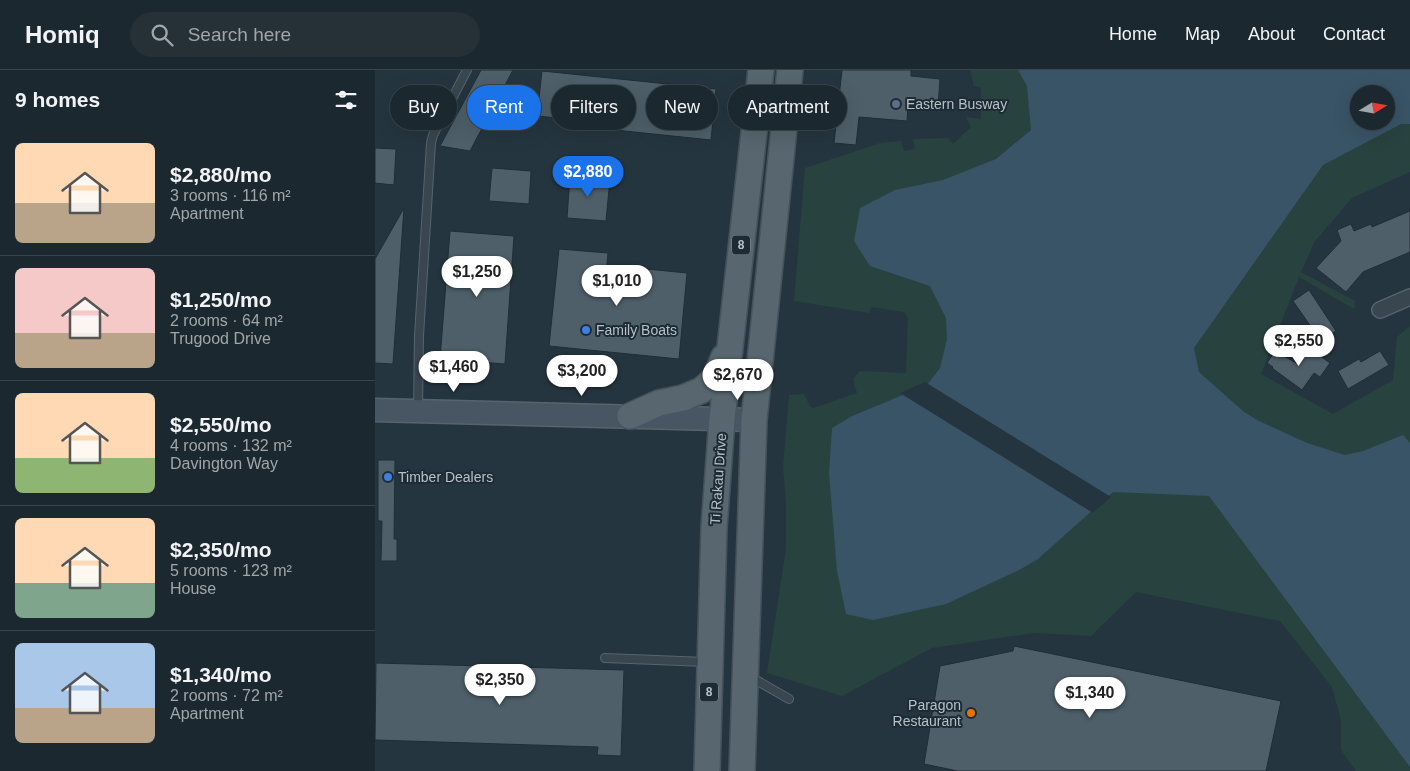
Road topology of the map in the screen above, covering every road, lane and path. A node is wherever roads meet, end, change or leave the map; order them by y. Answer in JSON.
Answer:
{"nodes":[{"id":1,"x":467,"y":70,"type":"edge"},
{"id":2,"x":761,"y":70,"type":"edge"},
{"id":3,"x":790,"y":70,"type":"edge"},
{"id":4,"x":1410,"y":297,"type":"edge"},
{"id":5,"x":1380,"y":310,"type":"dead end"},
{"id":6,"x":729,"y":345,"type":"junction"},
{"id":7,"x":375,"y":410,"type":"edge"},
{"id":8,"x":418,"y":411,"type":"junction"},
{"id":9,"x":631,"y":416,"type":"junction"},
{"id":10,"x":722,"y":419,"type":"junction"},
{"id":11,"x":754,"y":420,"type":"junction"},
{"id":12,"x":605,"y":658,"type":"dead end"},
{"id":13,"x":710,"y":662,"type":"junction"},
{"id":14,"x":745,"y":674,"type":"junction"},
{"id":15,"x":789,"y":699,"type":"dead end"},
{"id":16,"x":707,"y":771,"type":"edge"},
{"id":17,"x":742,"y":771,"type":"edge"}],
"edges":[{"from":1,"to":8,"type":"lane"},
{"from":2,"to":6,"type":"main road","name":"Ti Rakau Drive","number":"8"},
{"from":3,"to":11,"type":"main road"},
{"from":4,"to":5,"type":"street"},
{"from":6,"to":9,"type":"main road"},
{"from":6,"to":10,"type":"main road","name":"Ti Rakau Drive","number":"8"},
{"from":7,"to":8,"type":"main road"},
{"from":8,"to":9,"type":"main road"},
{"from":9,"to":10,"type":"main road"},
{"from":10,"to":11,"type":"main road"},
{"from":10,"to":13,"type":"main road","name":"Ti Rakau Drive","number":"8"},
{"from":11,"to":14,"type":"main road"},
{"from":12,"to":13,"type":"lane"},
{"from":13,"to":16,"type":"main road","name":"Ti Rakau Drive","number":"8"},
{"from":14,"to":15,"type":"lane"},
{"from":14,"to":17,"type":"main road"}]}
